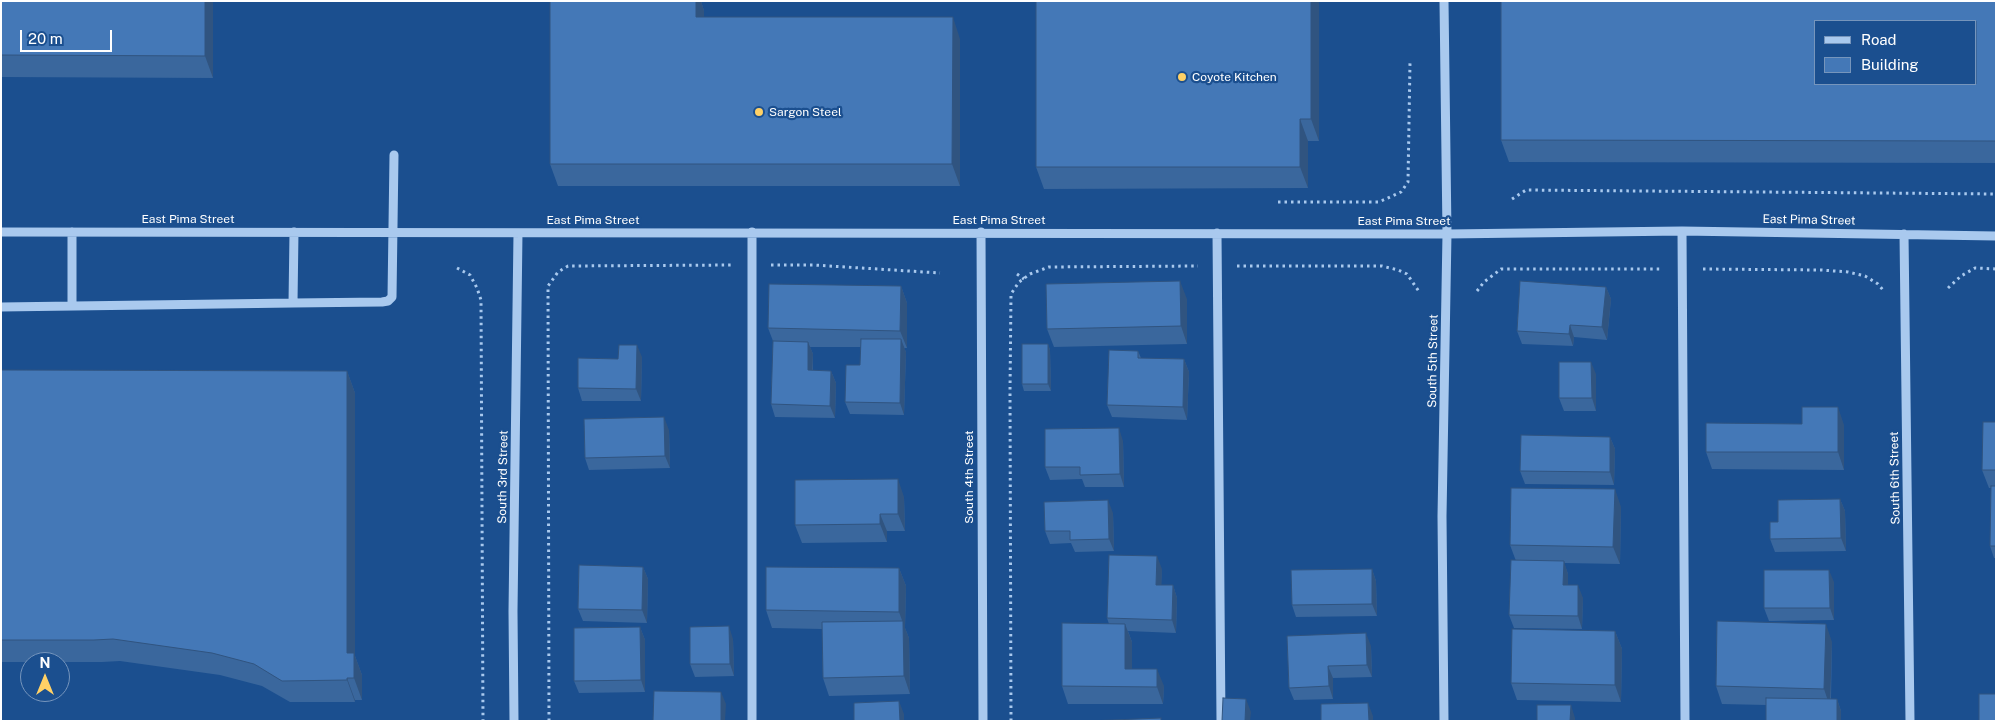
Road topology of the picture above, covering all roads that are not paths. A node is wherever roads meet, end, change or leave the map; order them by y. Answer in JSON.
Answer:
{"nodes":[{"id":1,"x":1444,"y":1,"type":"edge"},
{"id":2,"x":394,"y":155,"type":"dead end"},
{"id":3,"x":1682,"y":231,"type":"junction"},
{"id":4,"x":1,"y":232,"type":"edge"},
{"id":5,"x":72,"y":232,"type":"junction"},
{"id":6,"x":294,"y":232,"type":"junction"},
{"id":7,"x":393,"y":232,"type":"junction"},
{"id":8,"x":752,"y":232,"type":"junction"},
{"id":9,"x":981,"y":232,"type":"junction"},
{"id":10,"x":518,"y":233,"type":"junction"},
{"id":11,"x":1217,"y":233,"type":"junction"},
{"id":12,"x":1447,"y":234,"type":"junction"},
{"id":13,"x":1904,"y":234,"type":"junction"},
{"id":14,"x":1996,"y":236,"type":"edge"},
{"id":15,"x":293,"y":303,"type":"junction"},
{"id":16,"x":72,"y":306,"type":"junction"},
{"id":17,"x":1,"y":307,"type":"edge"},
{"id":18,"x":514,"y":721,"type":"edge"},
{"id":19,"x":752,"y":721,"type":"edge"},
{"id":20,"x":983,"y":721,"type":"edge"},
{"id":21,"x":1221,"y":721,"type":"edge"},
{"id":22,"x":1444,"y":721,"type":"edge"},
{"id":23,"x":1685,"y":721,"type":"edge"},
{"id":24,"x":1910,"y":721,"type":"edge"}],
"edges":[{"from":1,"to":12,"type":"street","name":"South 5th Street"},
{"from":2,"to":7,"type":"street"},
{"from":3,"to":12,"type":"street","name":"East Pima Street"},
{"from":3,"to":13,"type":"street","name":"East Pima Street"},
{"from":3,"to":23,"type":"street"},
{"from":4,"to":5,"type":"street","name":"East Pima Street"},
{"from":5,"to":6,"type":"street","name":"East Pima Street"},
{"from":5,"to":16,"type":"street"},
{"from":6,"to":7,"type":"street","name":"East Pima Street"},
{"from":6,"to":15,"type":"street"},
{"from":7,"to":10,"type":"street","name":"East Pima Street"},
{"from":7,"to":15,"type":"street"},
{"from":8,"to":9,"type":"street","name":"East Pima Street"},
{"from":8,"to":10,"type":"street","name":"East Pima Street"},
{"from":8,"to":19,"type":"street"},
{"from":9,"to":11,"type":"street","name":"East Pima Street"},
{"from":9,"to":20,"type":"street","name":"South 4th Street"},
{"from":10,"to":18,"type":"street","name":"South 3rd Street"},
{"from":11,"to":12,"type":"street","name":"East Pima Street"},
{"from":11,"to":21,"type":"street"},
{"from":12,"to":22,"type":"street","name":"South 5th Street"},
{"from":13,"to":14,"type":"street","name":"East Pima Street"},
{"from":13,"to":24,"type":"street","name":"South 6th Street"},
{"from":15,"to":16,"type":"street"},
{"from":16,"to":17,"type":"street"}]}
